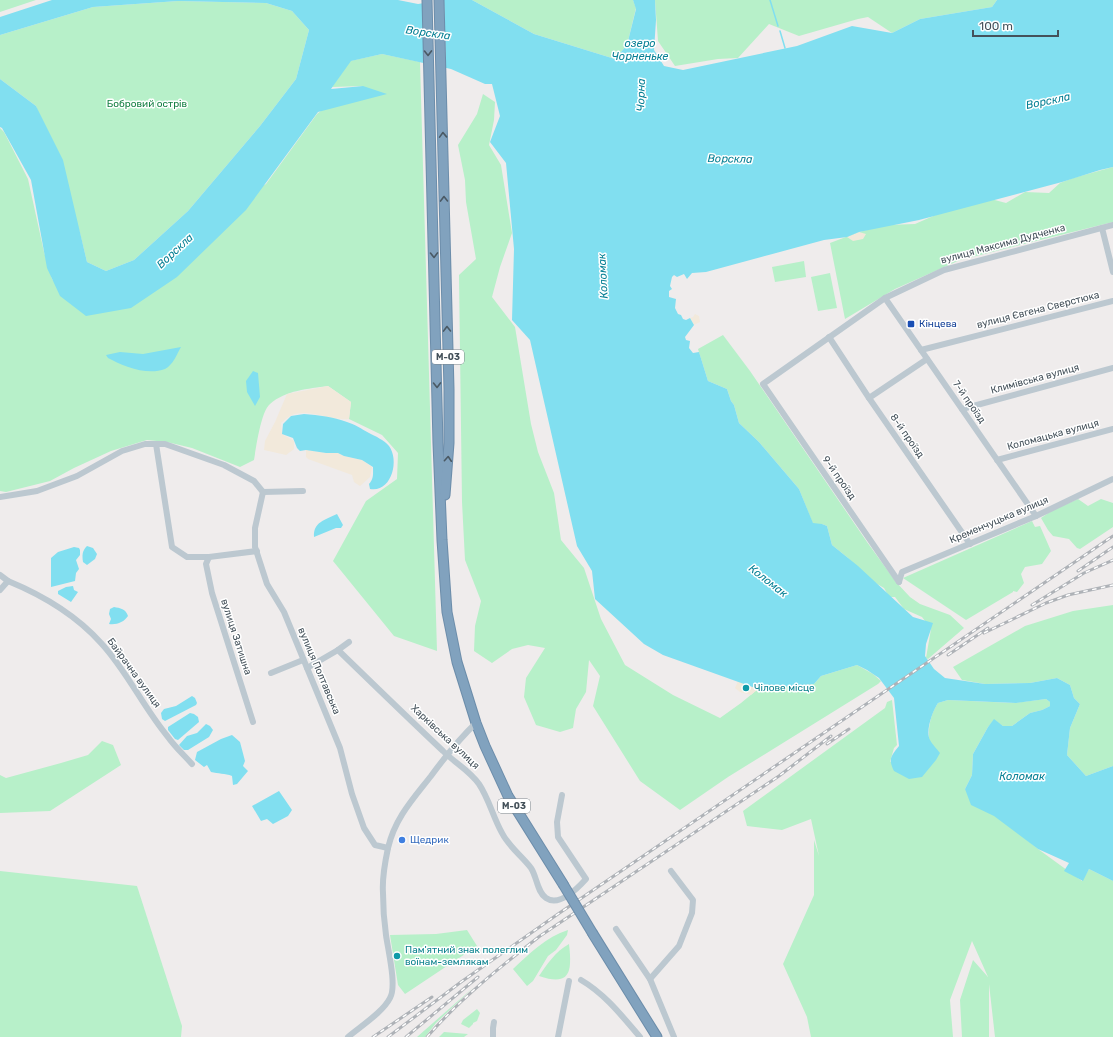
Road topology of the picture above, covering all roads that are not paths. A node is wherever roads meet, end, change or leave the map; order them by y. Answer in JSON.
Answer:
{"nodes":[{"id":1,"x":427,"y":0,"type":"edge"},
{"id":2,"x":438,"y":0,"type":"edge"},
{"id":3,"x":1113,"y":225,"type":"edge"},
{"id":4,"x":1102,"y":228,"type":"junction"},
{"id":5,"x":1113,"y":272,"type":"edge"},
{"id":6,"x":885,"y":298,"type":"junction"},
{"id":7,"x":1113,"y":301,"type":"edge"},
{"id":8,"x":829,"y":337,"type":"junction"},
{"id":9,"x":921,"y":350,"type":"junction"},
{"id":10,"x":927,"y":358,"type":"junction"},
{"id":11,"x":1113,"y":368,"type":"edge"},
{"id":12,"x":763,"y":384,"type":"joint"},
{"id":13,"x":869,"y":398,"type":"junction"},
{"id":14,"x":962,"y":409,"type":"junction"},
{"id":15,"x":1113,"y":429,"type":"edge"},
{"id":16,"x":156,"y":444,"type":"junction"},
{"id":17,"x":997,"y":460,"type":"junction"},
{"id":18,"x":1113,"y":479,"type":"edge"},
{"id":19,"x":303,"y":491,"type":"dead end"},
{"id":20,"x":263,"y":492,"type":"junction"},
{"id":21,"x":0,"y":497,"type":"edge"},
{"id":22,"x":1036,"y":516,"type":"junction"},
{"id":23,"x":442,"y":540,"type":"junction"},
{"id":24,"x":970,"y":544,"type":"junction"},
{"id":25,"x":256,"y":551,"type":"junction"},
{"id":26,"x":209,"y":557,"type":"junction"},
{"id":27,"x":0,"y":575,"type":"edge"},
{"id":28,"x":8,"y":581,"type":"junction"},
{"id":29,"x":899,"y":582,"type":"joint"},
{"id":30,"x":0,"y":590,"type":"edge"},
{"id":31,"x":349,"y":642,"type":"dead end"},
{"id":32,"x":338,"y":650,"type":"junction"},
{"id":33,"x":303,"y":660,"type":"junction"},
{"id":34,"x":307,"y":668,"type":"junction"},
{"id":35,"x":271,"y":673,"type":"dead end"},
{"id":36,"x":252,"y":722,"type":"dead end"},
{"id":37,"x":476,"y":723,"type":"junction"},
{"id":38,"x":447,"y":755,"type":"junction"},
{"id":39,"x":192,"y":764,"type":"dead end"},
{"id":40,"x":562,"y":795,"type":"dead end"},
{"id":41,"x":388,"y":848,"type":"junction"},
{"id":42,"x":671,"y":871,"type":"dead end"},
{"id":43,"x":616,"y":929,"type":"dead end"},
{"id":44,"x":650,"y":979,"type":"junction"},
{"id":45,"x":581,"y":980,"type":"dead end"},
{"id":46,"x":570,"y":981,"type":"dead end"},
{"id":47,"x":494,"y":1022,"type":"dead end"},
{"id":48,"x":348,"y":1037,"type":"edge"},
{"id":49,"x":493,"y":1037,"type":"edge"},
{"id":50,"x":558,"y":1037,"type":"edge"},
{"id":51,"x":640,"y":1037,"type":"edge"},
{"id":52,"x":657,"y":1037,"type":"edge"},
{"id":53,"x":674,"y":1037,"type":"edge"}],
"edges":[{"from":1,"to":23,"type":"highway","number":"М-03","one_way":true},
{"from":23,"to":2,"type":"highway","number":"М-03","one_way":true},
{"from":3,"to":4,"type":"street","name":"вулиця Максима Дудченка"},
{"from":4,"to":5,"type":"street"},
{"from":4,"to":6,"type":"street","name":"вулиця Максима Дудченка"},
{"from":6,"to":8,"type":"street","name":"вулиця Максима Дудченка"},
{"from":6,"to":9,"type":"street","name":"7-й проїзд"},
{"from":7,"to":9,"type":"street","name":"вулиця Євгена Сверстюка"},
{"from":8,"to":12,"type":"street","name":"вулиця Максима Дудченка"},
{"from":8,"to":13,"type":"street","name":"8-й проїзд"},
{"from":9,"to":10,"type":"street","name":"7-й проїзд"},
{"from":10,"to":13,"type":"street"},
{"from":10,"to":14,"type":"street","name":"7-й проїзд"},
{"from":11,"to":14,"type":"street","name":"Климівська вулиця"},
{"from":12,"to":29,"type":"street","name":"9-й проїзд"},
{"from":13,"to":24,"type":"street","name":"8-й проїзд"},
{"from":14,"to":17,"type":"street","name":"7-й проїзд"},
{"from":15,"to":17,"type":"street","name":"Коломацька вулиця"},
{"from":16,"to":20,"type":"street"},
{"from":16,"to":21,"type":"street"},
{"from":16,"to":26,"type":"street"},
{"from":17,"to":22,"type":"street","name":"7-й проїзд"},
{"from":18,"to":22,"type":"street","name":"Кременчуцька вулиця"},
{"from":19,"to":20,"type":"street"},
{"from":20,"to":25,"type":"street","name":"вулиця Полтавська"},
{"from":22,"to":24,"type":"street","name":"Кременчуцька вулиця"},
{"from":23,"to":37,"type":"highway","number":"М-03"},
{"from":24,"to":29,"type":"street","name":"Кременчуцька вулиця"},
{"from":25,"to":26,"type":"street"},
{"from":25,"to":33,"type":"street","name":"вулиця Полтавська"},
{"from":26,"to":36,"type":"street","name":"вулиця Затишна"},
{"from":27,"to":28,"type":"street","name":"Байрачна вулиця"},
{"from":28,"to":30,"type":"street"},
{"from":28,"to":39,"type":"street","name":"Байрачна вулиця"},
{"from":31,"to":32,"type":"street"},
{"from":32,"to":34,"type":"street"},
{"from":32,"to":38,"type":"street","name":"Харківська вулиця"},
{"from":33,"to":34,"type":"street","name":"вулиця Полтавська"},
{"from":33,"to":35,"type":"street"},
{"from":34,"to":41,"type":"street","name":"вулиця Полтавська"},
{"from":37,"to":38,"type":"street"},
{"from":37,"to":52,"type":"highway","number":"М-03","bridge":true},
{"from":38,"to":40,"type":"street","name":"Харківська вулиця"},
{"from":38,"to":41,"type":"street"},
{"from":41,"to":48,"type":"street"},
{"from":42,"to":44,"type":"street"},
{"from":43,"to":44,"type":"street"},
{"from":44,"to":53,"type":"street"},
{"from":45,"to":51,"type":"street"},
{"from":46,"to":50,"type":"street"},
{"from":47,"to":49,"type":"street"}]}
